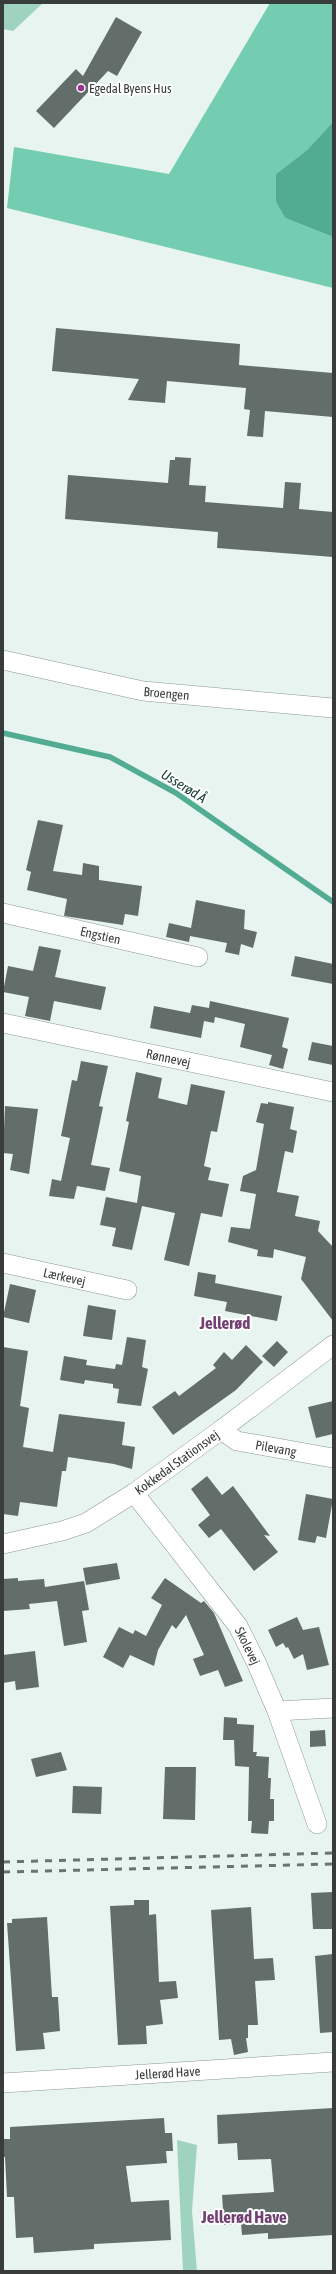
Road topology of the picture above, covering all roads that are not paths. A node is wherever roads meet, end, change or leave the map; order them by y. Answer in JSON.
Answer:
{"nodes":[{"id":1,"x":3,"y":660,"type":"edge"},
{"id":2,"x":333,"y":708,"type":"edge"},
{"id":3,"x":3,"y":913,"type":"edge"},
{"id":4,"x":198,"y":958,"type":"dead end"},
{"id":5,"x":3,"y":1023,"type":"edge"},
{"id":6,"x":333,"y":1092,"type":"edge"},
{"id":7,"x":3,"y":1263,"type":"edge"},
{"id":8,"x":127,"y":1290,"type":"dead end"},
{"id":9,"x":333,"y":1345,"type":"edge"},
{"id":10,"x":221,"y":1430,"type":"junction"},
{"id":11,"x":333,"y":1458,"type":"edge"},
{"id":12,"x":134,"y":1493,"type":"junction"},
{"id":13,"x":3,"y":1544,"type":"edge"},
{"id":14,"x":333,"y":1708,"type":"edge"},
{"id":15,"x":277,"y":1711,"type":"junction"},
{"id":16,"x":317,"y":1824,"type":"dead end"},
{"id":17,"x":333,"y":2062,"type":"edge"},
{"id":18,"x":3,"y":2083,"type":"edge"}],
"edges":[{"from":1,"to":2,"type":"street","name":"Broengen"},
{"from":3,"to":4,"type":"street","name":"Engstien"},
{"from":5,"to":6,"type":"street","name":"Rønnevej"},
{"from":7,"to":8,"type":"street","name":"Lærkevej"},
{"from":9,"to":10,"type":"street","name":"Kokkedal Stationsvej"},
{"from":10,"to":11,"type":"street","name":"Pilevang"},
{"from":10,"to":12,"type":"street","name":"Kokkedal Stationsvej"},
{"from":12,"to":13,"type":"street","name":"Kokkedal Stationsvej"},
{"from":12,"to":15,"type":"street","name":"Skolevej"},
{"from":14,"to":15,"type":"street"},
{"from":15,"to":16,"type":"street","name":"Skolevej"},
{"from":17,"to":18,"type":"street","name":"Jellerød Have"}]}
